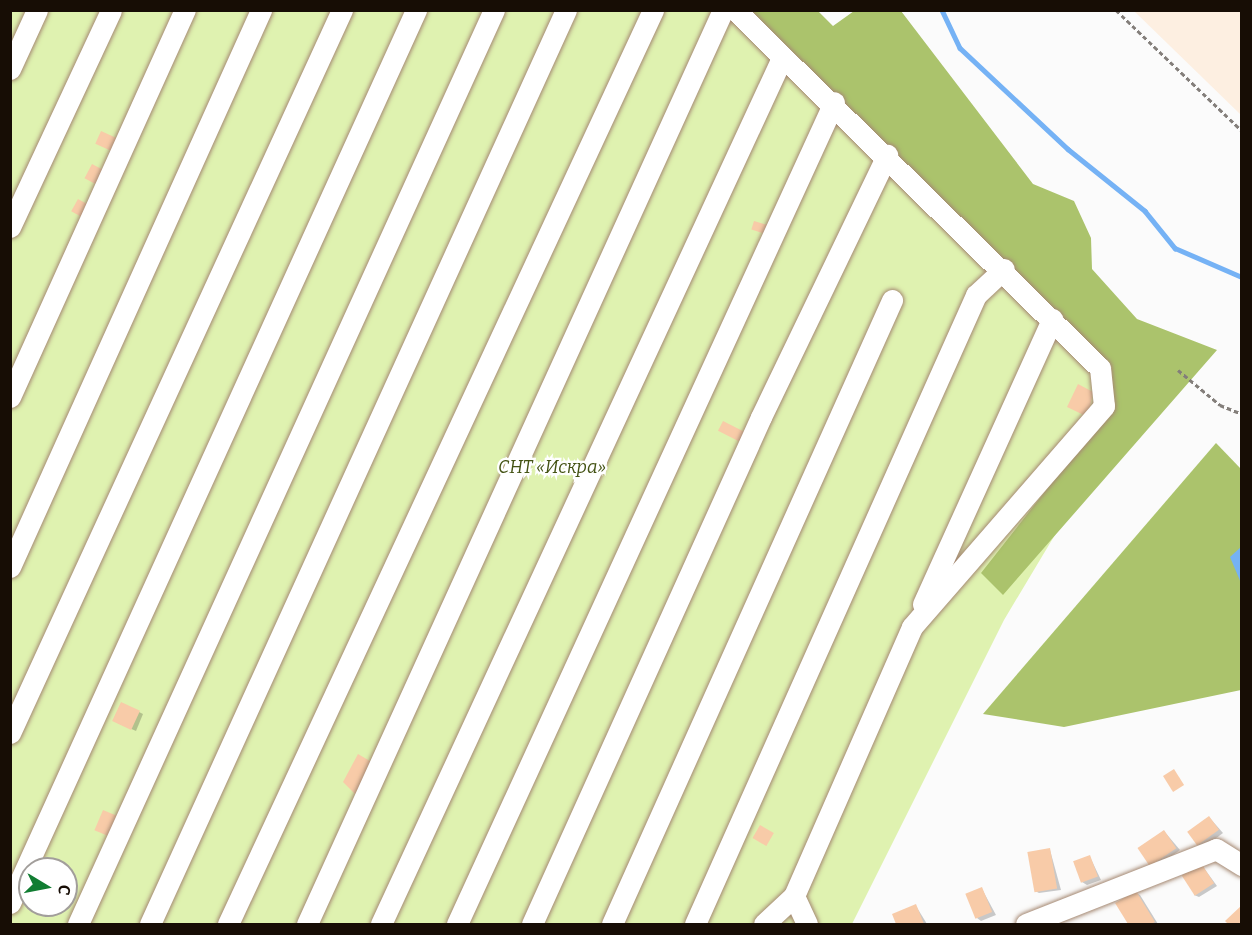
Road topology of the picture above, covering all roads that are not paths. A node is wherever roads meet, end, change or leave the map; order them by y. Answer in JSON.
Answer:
{"nodes":[{"id":1,"x":37,"y":10,"type":"edge"},
{"id":2,"x":111,"y":10,"type":"edge"},
{"id":3,"x":185,"y":10,"type":"edge"},
{"id":4,"x":261,"y":10,"type":"edge"},
{"id":5,"x":342,"y":10,"type":"edge"},
{"id":6,"x":416,"y":10,"type":"edge"},
{"id":7,"x":494,"y":10,"type":"edge"},
{"id":8,"x":567,"y":10,"type":"edge"},
{"id":9,"x":653,"y":10,"type":"edge"},
{"id":10,"x":723,"y":10,"type":"edge"},
{"id":11,"x":735,"y":10,"type":"edge"},
{"id":12,"x":781,"y":60,"type":"junction"},
{"id":13,"x":10,"y":69,"type":"edge"},
{"id":14,"x":834,"y":102,"type":"junction"},
{"id":15,"x":887,"y":155,"type":"junction"},
{"id":16,"x":10,"y":227,"type":"edge"},
{"id":17,"x":1004,"y":269,"type":"junction"},
{"id":18,"x":892,"y":300,"type":"dead end"},
{"id":19,"x":1052,"y":319,"type":"junction"},
{"id":20,"x":10,"y":397,"type":"edge"},
{"id":21,"x":10,"y":567,"type":"edge"},
{"id":22,"x":912,"y":627,"type":"junction"},
{"id":23,"x":10,"y":733,"type":"edge"},
{"id":24,"x":1242,"y":866,"type":"edge"},
{"id":25,"x":794,"y":896,"type":"junction"},
{"id":26,"x":10,"y":903,"type":"edge"},
{"id":27,"x":78,"y":924,"type":"edge"},
{"id":28,"x":150,"y":924,"type":"edge"},
{"id":29,"x":228,"y":924,"type":"edge"},
{"id":30,"x":307,"y":924,"type":"edge"},
{"id":31,"x":381,"y":924,"type":"edge"},
{"id":32,"x":457,"y":924,"type":"edge"},
{"id":33,"x":532,"y":924,"type":"edge"},
{"id":34,"x":612,"y":924,"type":"edge"},
{"id":35,"x":695,"y":924,"type":"edge"},
{"id":36,"x":764,"y":924,"type":"edge"},
{"id":37,"x":807,"y":924,"type":"edge"},
{"id":38,"x":1026,"y":924,"type":"edge"}],
"edges":[{"from":1,"to":13,"type":"street"},
{"from":2,"to":16,"type":"street"},
{"from":3,"to":20,"type":"street"},
{"from":4,"to":21,"type":"street"},
{"from":5,"to":23,"type":"street"},
{"from":6,"to":26,"type":"street"},
{"from":7,"to":27,"type":"street"},
{"from":8,"to":28,"type":"street"},
{"from":9,"to":29,"type":"street"},
{"from":10,"to":30,"type":"street"},
{"from":11,"to":12,"type":"street"},
{"from":12,"to":14,"type":"street"},
{"from":12,"to":31,"type":"street"},
{"from":14,"to":15,"type":"street"},
{"from":14,"to":32,"type":"street"},
{"from":15,"to":17,"type":"street"},
{"from":15,"to":33,"type":"street"},
{"from":17,"to":19,"type":"street"},
{"from":17,"to":35,"type":"street"},
{"from":18,"to":34,"type":"street"},
{"from":19,"to":22,"type":"street"},
{"from":19,"to":22,"type":"street"},
{"from":22,"to":25,"type":"street"},
{"from":24,"to":38,"type":"street"},
{"from":25,"to":36,"type":"street"},
{"from":25,"to":37,"type":"street"}]}
